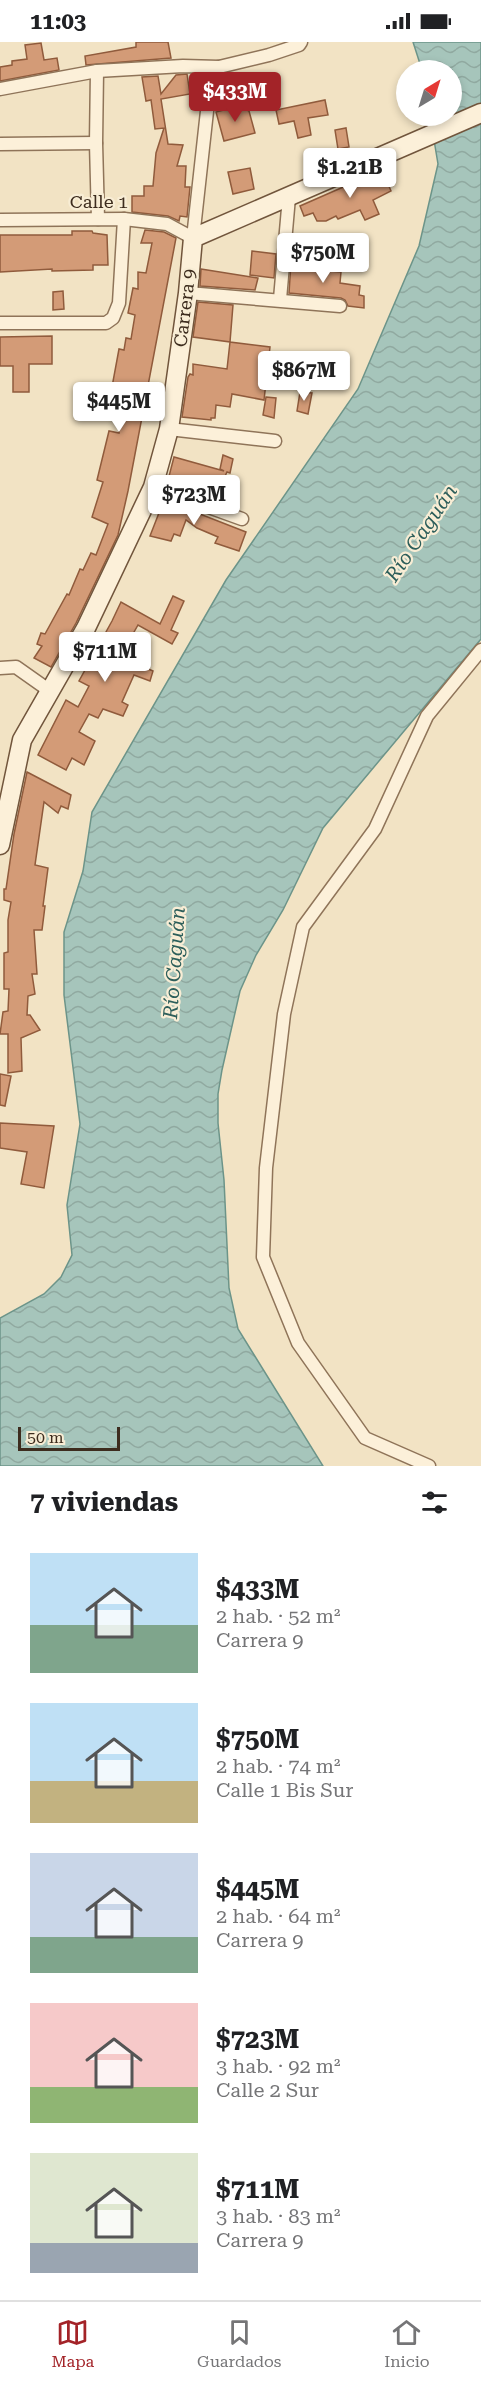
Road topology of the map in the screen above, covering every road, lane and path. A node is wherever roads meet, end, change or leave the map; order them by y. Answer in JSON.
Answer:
{"nodes":[{"id":1,"x":301,"y":42,"type":"edge"},
{"id":2,"x":219,"y":67,"type":"junction"},
{"id":3,"x":97,"y":71,"type":"junction"},
{"id":4,"x":0,"y":89,"type":"edge"},
{"id":5,"x":481,"y":113,"type":"edge"},
{"id":6,"x":96,"y":143,"type":"junction"},
{"id":7,"x":0,"y":144,"type":"edge"},
{"id":8,"x":289,"y":197,"type":"junction"},
{"id":9,"x":98,"y":219,"type":"junction"},
{"id":10,"x":124,"y":219,"type":"junction"},
{"id":11,"x":0,"y":220,"type":"edge"},
{"id":12,"x":193,"y":238,"type":"junction"},
{"id":13,"x":188,"y":293,"type":"junction"},
{"id":14,"x":280,"y":299,"type":"junction"},
{"id":15,"x":340,"y":306,"type":"dead end"},
{"id":16,"x":0,"y":323,"type":"edge"},
{"id":17,"x":169,"y":429,"type":"junction"},
{"id":18,"x":275,"y":441,"type":"dead end"},
{"id":19,"x":153,"y":487,"type":"junction"},
{"id":20,"x":242,"y":519,"type":"dead end"},
{"id":21,"x":481,"y":650,"type":"edge"},
{"id":22,"x":0,"y":668,"type":"edge"},
{"id":23,"x":50,"y":690,"type":"junction"},
{"id":24,"x":0,"y":845,"type":"edge"},
{"id":25,"x":429,"y":1466,"type":"edge"}],
"edges":[{"from":1,"to":2,"type":"street"},
{"from":2,"to":3,"type":"street"},
{"from":2,"to":12,"type":"street","name":"Carrera 9"},
{"from":3,"to":4,"type":"street"},
{"from":3,"to":6,"type":"street"},
{"from":5,"to":8,"type":"main road"},
{"from":6,"to":7,"type":"street"},
{"from":6,"to":9,"type":"street"},
{"from":8,"to":12,"type":"main road"},
{"from":8,"to":14,"type":"street"},
{"from":9,"to":10,"type":"street","name":"Calle 1"},
{"from":9,"to":11,"type":"street","name":"Calle 1"},
{"from":10,"to":12,"type":"street","name":"Calle 1"},
{"from":10,"to":16,"type":"street"},
{"from":12,"to":13,"type":"main road","name":"Carrera 9"},
{"from":13,"to":14,"type":"street"},
{"from":13,"to":17,"type":"main road","name":"Carrera 9"},
{"from":14,"to":15,"type":"street"},
{"from":17,"to":18,"type":"street"},
{"from":17,"to":19,"type":"main road","name":"Carrera 9"},
{"from":19,"to":20,"type":"street"},
{"from":19,"to":23,"type":"main road","name":"Carrera 9"},
{"from":21,"to":25,"type":"street"},
{"from":22,"to":23,"type":"street"},
{"from":23,"to":24,"type":"main road","name":"Carrera 9"}]}
